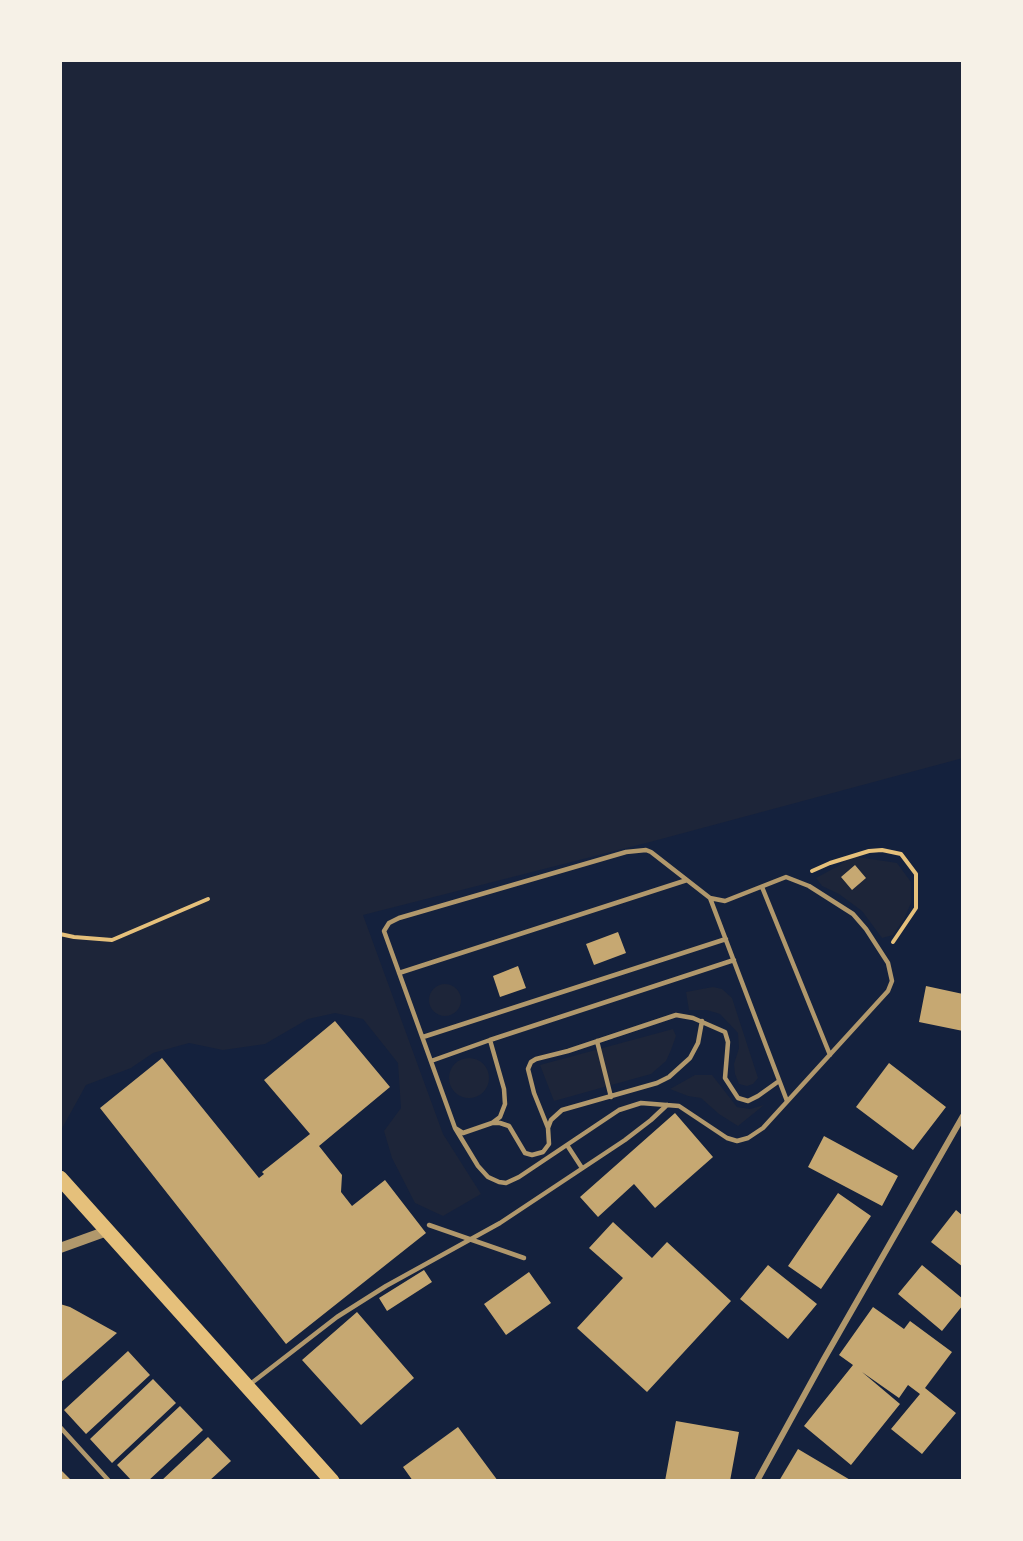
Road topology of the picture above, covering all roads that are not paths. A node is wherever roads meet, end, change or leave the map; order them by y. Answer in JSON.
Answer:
{"nodes":[{"id":1,"x":687,"y":880,"type":"junction"},
{"id":2,"x":762,"y":887,"type":"junction"},
{"id":3,"x":710,"y":898,"type":"junction"},
{"id":4,"x":726,"y":939,"type":"junction"},
{"id":5,"x":734,"y":960,"type":"junction"},
{"id":6,"x":399,"y":973,"type":"junction"},
{"id":7,"x":702,"y":1022,"type":"junction"},
{"id":8,"x":423,"y":1037,"type":"junction"},
{"id":9,"x":490,"y":1040,"type":"junction"},
{"id":10,"x":597,"y":1041,"type":"junction"},
{"id":11,"x":830,"y":1054,"type":"junction"},
{"id":12,"x":431,"y":1061,"type":"junction"},
{"id":13,"x":779,"y":1081,"type":"junction"},
{"id":14,"x":611,"y":1097,"type":"junction"},
{"id":15,"x":787,"y":1101,"type":"junction"},
{"id":16,"x":667,"y":1105,"type":"junction"},
{"id":17,"x":963,"y":1116,"type":"edge"},
{"id":18,"x":492,"y":1123,"type":"junction"},
{"id":19,"x":455,"y":1128,"type":"junction"},
{"id":20,"x":548,"y":1128,"type":"junction"},
{"id":21,"x":567,"y":1145,"type":"junction"},
{"id":22,"x":582,"y":1168,"type":"junction"},
{"id":23,"x":60,"y":1178,"type":"edge"},
{"id":24,"x":429,"y":1225,"type":"dead end"},
{"id":25,"x":107,"y":1231,"type":"junction"},
{"id":26,"x":471,"y":1239,"type":"junction"},
{"id":27,"x":60,"y":1248,"type":"edge"},
{"id":28,"x":524,"y":1258,"type":"dead end"},
{"id":29,"x":247,"y":1386,"type":"junction"},
{"id":30,"x":60,"y":1427,"type":"edge"},
{"id":31,"x":109,"y":1481,"type":"edge"},
{"id":32,"x":332,"y":1481,"type":"edge"},
{"id":33,"x":757,"y":1481,"type":"edge"}],
"edges":[{"from":1,"to":3,"type":"lane"},
{"from":1,"to":6,"type":"lane"},
{"from":1,"to":6,"type":"lane"},
{"from":2,"to":3,"type":"lane"},
{"from":2,"to":11,"type":"lane"},
{"from":2,"to":11,"type":"lane"},
{"from":3,"to":4,"type":"lane"},
{"from":4,"to":5,"type":"lane"},
{"from":4,"to":8,"type":"lane"},
{"from":5,"to":9,"type":"lane"},
{"from":5,"to":13,"type":"lane"},
{"from":6,"to":8,"type":"lane"},
{"from":7,"to":10,"type":"lane"},
{"from":7,"to":13,"type":"lane"},
{"from":7,"to":14,"type":"lane"},
{"from":8,"to":12,"type":"lane"},
{"from":9,"to":12,"type":"lane"},
{"from":9,"to":18,"type":"lane"},
{"from":10,"to":14,"type":"lane"},
{"from":10,"to":20,"type":"lane"},
{"from":11,"to":15,"type":"lane"},
{"from":12,"to":19,"type":"lane"},
{"from":13,"to":15,"type":"lane"},
{"from":14,"to":20,"type":"lane"},
{"from":15,"to":16,"type":"lane"},
{"from":16,"to":21,"type":"lane"},
{"from":16,"to":22,"type":"lane"},
{"from":17,"to":33,"type":"street"},
{"from":18,"to":19,"type":"lane"},
{"from":18,"to":20,"type":"lane"},
{"from":19,"to":21,"type":"lane"},
{"from":21,"to":22,"type":"lane"},
{"from":22,"to":26,"type":"lane"},
{"from":23,"to":25,"type":"main road"},
{"from":24,"to":26,"type":"lane"},
{"from":25,"to":27,"type":"street"},
{"from":25,"to":29,"type":"main road"},
{"from":26,"to":28,"type":"lane"},
{"from":26,"to":29,"type":"lane"},
{"from":29,"to":32,"type":"main road"},
{"from":30,"to":31,"type":"lane"}]}
